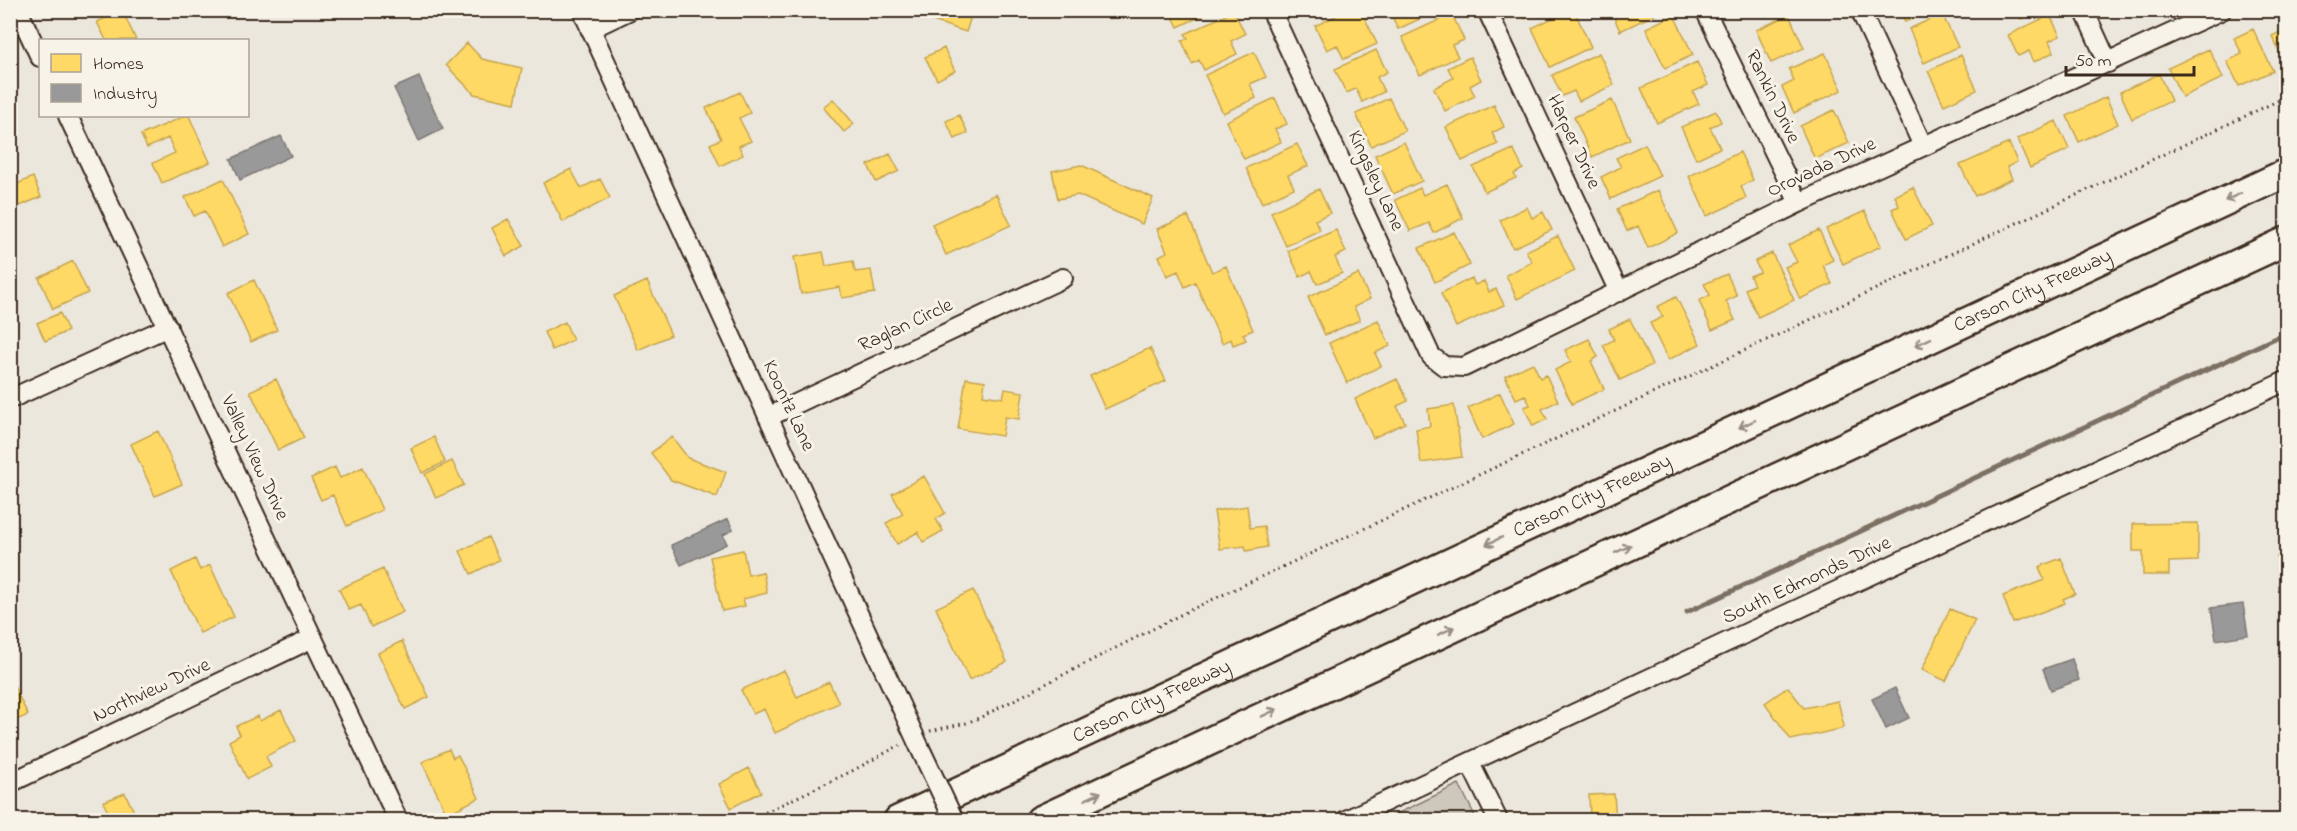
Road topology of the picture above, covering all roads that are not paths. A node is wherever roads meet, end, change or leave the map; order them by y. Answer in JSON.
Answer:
{"nodes":[{"id":1,"x":582,"y":10,"type":"edge"},
{"id":2,"x":630,"y":10,"type":"edge"},
{"id":3,"x":1270,"y":10,"type":"edge"},
{"id":4,"x":1487,"y":10,"type":"edge"},
{"id":5,"x":1705,"y":10,"type":"edge"},
{"id":6,"x":1860,"y":10,"type":"edge"},
{"id":7,"x":2084,"y":10,"type":"edge"},
{"id":8,"x":2222,"y":10,"type":"edge"},
{"id":9,"x":17,"y":18,"type":"edge"},
{"id":10,"x":590,"y":29,"type":"junction"},
{"id":11,"x":39,"y":55,"type":"edge"},
{"id":12,"x":2108,"y":63,"type":"junction"},
{"id":13,"x":68,"y":117,"type":"edge"},
{"id":14,"x":1923,"y":146,"type":"junction"},
{"id":15,"x":2286,"y":173,"type":"edge"},
{"id":16,"x":1799,"y":203,"type":"junction"},
{"id":17,"x":2286,"y":241,"type":"edge"},
{"id":18,"x":1063,"y":278,"type":"dead end"},
{"id":19,"x":1619,"y":292,"type":"junction"},
{"id":20,"x":168,"y":327,"type":"junction"},
{"id":21,"x":1444,"y":366,"type":"joint"},
{"id":22,"x":2286,"y":381,"type":"edge"},
{"id":23,"x":10,"y":399,"type":"edge"},
{"id":24,"x":768,"y":417,"type":"junction"},
{"id":25,"x":313,"y":638,"type":"junction"},
{"id":26,"x":1470,"y":763,"type":"junction"},
{"id":27,"x":10,"y":783,"type":"edge"},
{"id":28,"x":398,"y":820,"type":"edge"},
{"id":29,"x":898,"y":820,"type":"edge"},
{"id":30,"x":954,"y":820,"type":"edge"},
{"id":31,"x":1040,"y":820,"type":"edge"},
{"id":32,"x":1346,"y":820,"type":"edge"},
{"id":33,"x":1498,"y":820,"type":"edge"}],
"edges":[{"from":1,"to":10,"type":"street","name":"Koontz Lane"},
{"from":2,"to":10,"type":"street"},
{"from":3,"to":21,"type":"street","name":"Kingsley Lane"},
{"from":4,"to":19,"type":"street","name":"Harper Drive"},
{"from":5,"to":16,"type":"street","name":"Rankin Drive"},
{"from":6,"to":14,"type":"street"},
{"from":7,"to":12,"type":"street"},
{"from":8,"to":12,"type":"street","name":"Orovada Drive"},
{"from":9,"to":11,"type":"street"},
{"from":10,"to":24,"type":"street","name":"Koontz Lane"},
{"from":12,"to":14,"type":"street","name":"Orovada Drive"},
{"from":13,"to":20,"type":"street","name":"Valley View Drive"},
{"from":14,"to":16,"type":"street","name":"Orovada Drive"},
{"from":15,"to":29,"type":"highway","name":"Carson City Freeway","one_way":true},
{"from":16,"to":19,"type":"street","name":"Orovada Drive"},
{"from":31,"to":17,"type":"highway","one_way":true},
{"from":18,"to":24,"type":"street","name":"Raglan Circle"},
{"from":19,"to":21,"type":"street","name":"Orovada Drive"},
{"from":20,"to":23,"type":"street"},
{"from":20,"to":25,"type":"street","name":"Valley View Drive"},
{"from":22,"to":26,"type":"street","name":"South Edmonds Drive"},
{"from":24,"to":30,"type":"street","name":"Koontz Lane","bridge":true},
{"from":25,"to":27,"type":"street","name":"Northview Drive"},
{"from":25,"to":28,"type":"street","name":"Valley View Drive"},
{"from":26,"to":32,"type":"street","name":"South Edmonds Drive"},
{"from":26,"to":33,"type":"street"}]}
